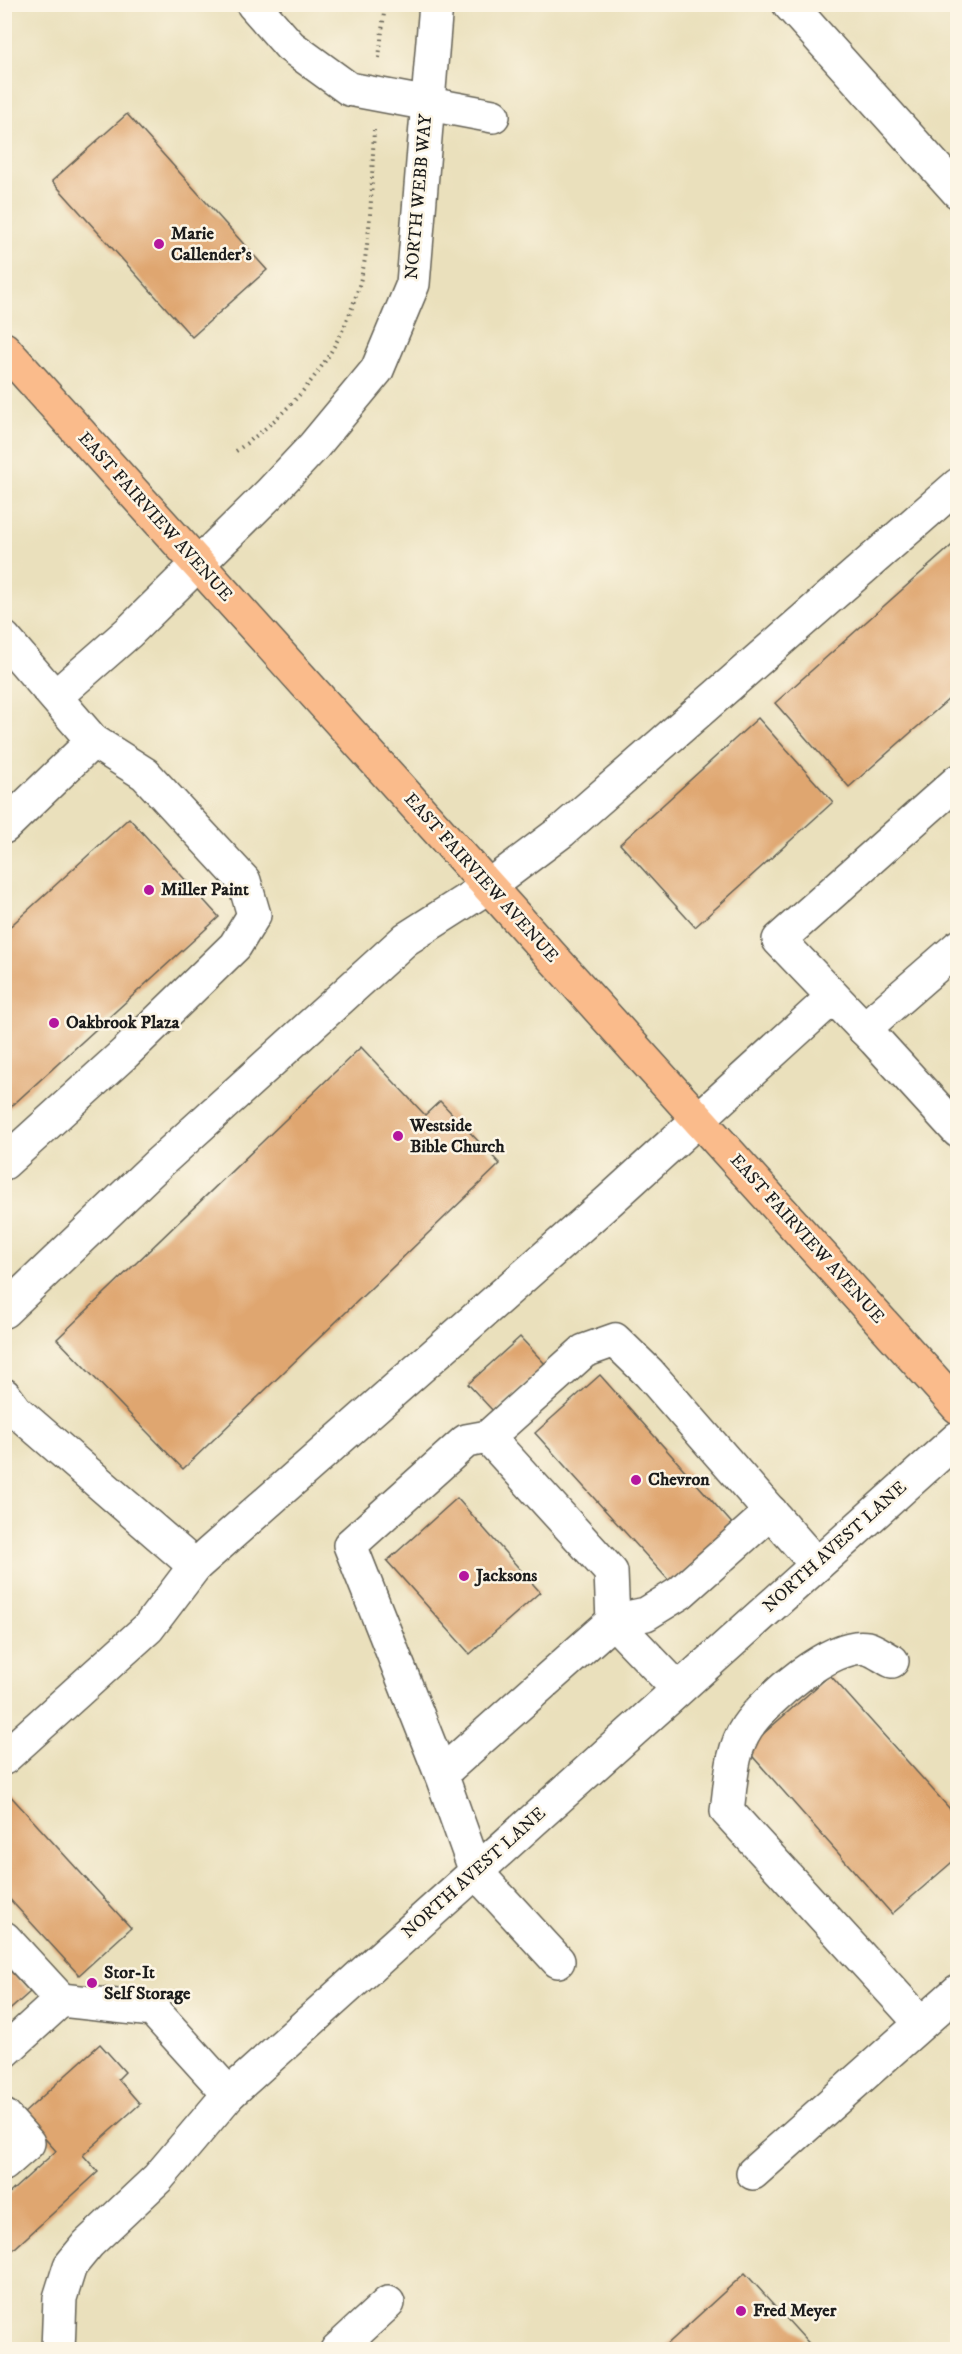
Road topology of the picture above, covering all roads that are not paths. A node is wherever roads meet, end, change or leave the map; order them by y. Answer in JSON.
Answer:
{"nodes":[{"id":1,"x":253,"y":4,"type":"edge"},
{"id":2,"x":436,"y":4,"type":"edge"},
{"id":3,"x":789,"y":4,"type":"edge"},
{"id":4,"x":427,"y":104,"type":"junction"},
{"id":5,"x":493,"y":116,"type":"dead end"},
{"id":6,"x":955,"y":184,"type":"edge"},
{"id":7,"x":4,"y":349,"type":"edge"},
{"id":8,"x":957,"y":485,"type":"edge"},
{"id":9,"x":198,"y":564,"type":"junction"},
{"id":10,"x":4,"y":638,"type":"edge"},
{"id":11,"x":56,"y":696,"type":"junction"},
{"id":12,"x":93,"y":741,"type":"junction"},
{"id":13,"x":957,"y":781,"type":"edge"},
{"id":14,"x":4,"y":827,"type":"edge"},
{"id":15,"x":489,"y":886,"type":"junction"},
{"id":16,"x":957,"y":947,"type":"edge"},
{"id":17,"x":833,"y":997,"type":"junction"},
{"id":18,"x":864,"y":1029,"type":"junction"},
{"id":19,"x":700,"y":1119,"type":"junction"},
{"id":20,"x":957,"y":1131,"type":"edge"},
{"id":21,"x":4,"y":1162,"type":"edge"},
{"id":22,"x":4,"y":1311,"type":"edge"},
{"id":23,"x":4,"y":1395,"type":"edge"},
{"id":24,"x":957,"y":1407,"type":"edge"},
{"id":25,"x":488,"y":1437,"type":"junction"},
{"id":26,"x":957,"y":1438,"type":"edge"},
{"id":27,"x":771,"y":1512,"type":"junction"},
{"id":28,"x":816,"y":1564,"type":"junction"},
{"id":29,"x":195,"y":1566,"type":"junction"},
{"id":30,"x":613,"y":1621,"type":"junction"},
{"id":31,"x":892,"y":1661,"type":"dead end"},
{"id":32,"x":678,"y":1689,"type":"junction"},
{"id":33,"x":4,"y":1758,"type":"edge"},
{"id":34,"x":441,"y":1774,"type":"junction"},
{"id":35,"x":476,"y":1872,"type":"junction"},
{"id":36,"x":4,"y":1938,"type":"edge"},
{"id":37,"x":558,"y":1961,"type":"dead end"},
{"id":38,"x":61,"y":2000,"type":"junction"},
{"id":39,"x":945,"y":2010,"type":"edge"},
{"id":40,"x":4,"y":2052,"type":"edge"},
{"id":41,"x":229,"y":2094,"type":"junction"},
{"id":42,"x":4,"y":2116,"type":"edge"},
{"id":43,"x":4,"y":2164,"type":"edge"},
{"id":44,"x":753,"y":2173,"type":"dead end"},
{"id":45,"x":388,"y":2303,"type":"dead end"},
{"id":46,"x":58,"y":2349,"type":"edge"},
{"id":47,"x":337,"y":2349,"type":"edge"}],
"edges":[{"from":1,"to":4,"type":"street"},
{"from":2,"to":4,"type":"street","name":"NORTH WEBB WAY"},
{"from":3,"to":6,"type":"street"},
{"from":4,"to":5,"type":"street"},
{"from":4,"to":9,"type":"street","name":"NORTH WEBB WAY"},
{"from":7,"to":9,"type":"main road","name":"EAST FAIRVIEW AVENUE"},
{"from":8,"to":15,"type":"street"},
{"from":9,"to":11,"type":"street","name":"NORTH WEBB WAY"},
{"from":9,"to":15,"type":"main road","name":"EAST FAIRVIEW AVENUE"},
{"from":10,"to":11,"type":"street"},
{"from":11,"to":12,"type":"street"},
{"from":12,"to":14,"type":"street"},
{"from":12,"to":21,"type":"street"},
{"from":13,"to":17,"type":"street"},
{"from":15,"to":19,"type":"main road","name":"EAST FAIRVIEW AVENUE"},
{"from":15,"to":22,"type":"street"},
{"from":16,"to":18,"type":"street"},
{"from":17,"to":18,"type":"street"},
{"from":17,"to":19,"type":"street"},
{"from":18,"to":20,"type":"street"},
{"from":19,"to":24,"type":"main road","name":"EAST FAIRVIEW AVENUE"},
{"from":19,"to":29,"type":"street"},
{"from":23,"to":29,"type":"street"},
{"from":25,"to":27,"type":"street"},
{"from":25,"to":30,"type":"street"},
{"from":25,"to":34,"type":"street"},
{"from":26,"to":28,"type":"street","name":"NORTH AVEST LANE"},
{"from":27,"to":28,"type":"street"},
{"from":27,"to":30,"type":"street"},
{"from":28,"to":32,"type":"street","name":"NORTH AVEST LANE"},
{"from":29,"to":33,"type":"street"},
{"from":30,"to":32,"type":"street"},
{"from":30,"to":34,"type":"street"},
{"from":31,"to":39,"type":"street"},
{"from":32,"to":35,"type":"street","name":"NORTH AVEST LANE"},
{"from":34,"to":35,"type":"street"},
{"from":35,"to":37,"type":"street"},
{"from":35,"to":41,"type":"street","name":"NORTH AVEST LANE"},
{"from":36,"to":38,"type":"street"},
{"from":38,"to":40,"type":"street"},
{"from":38,"to":41,"type":"street"},
{"from":39,"to":44,"type":"street"},
{"from":41,"to":46,"type":"street","name":"NORTH AVEST LANE"},
{"from":42,"to":43,"type":"street"},
{"from":45,"to":47,"type":"street"}]}
